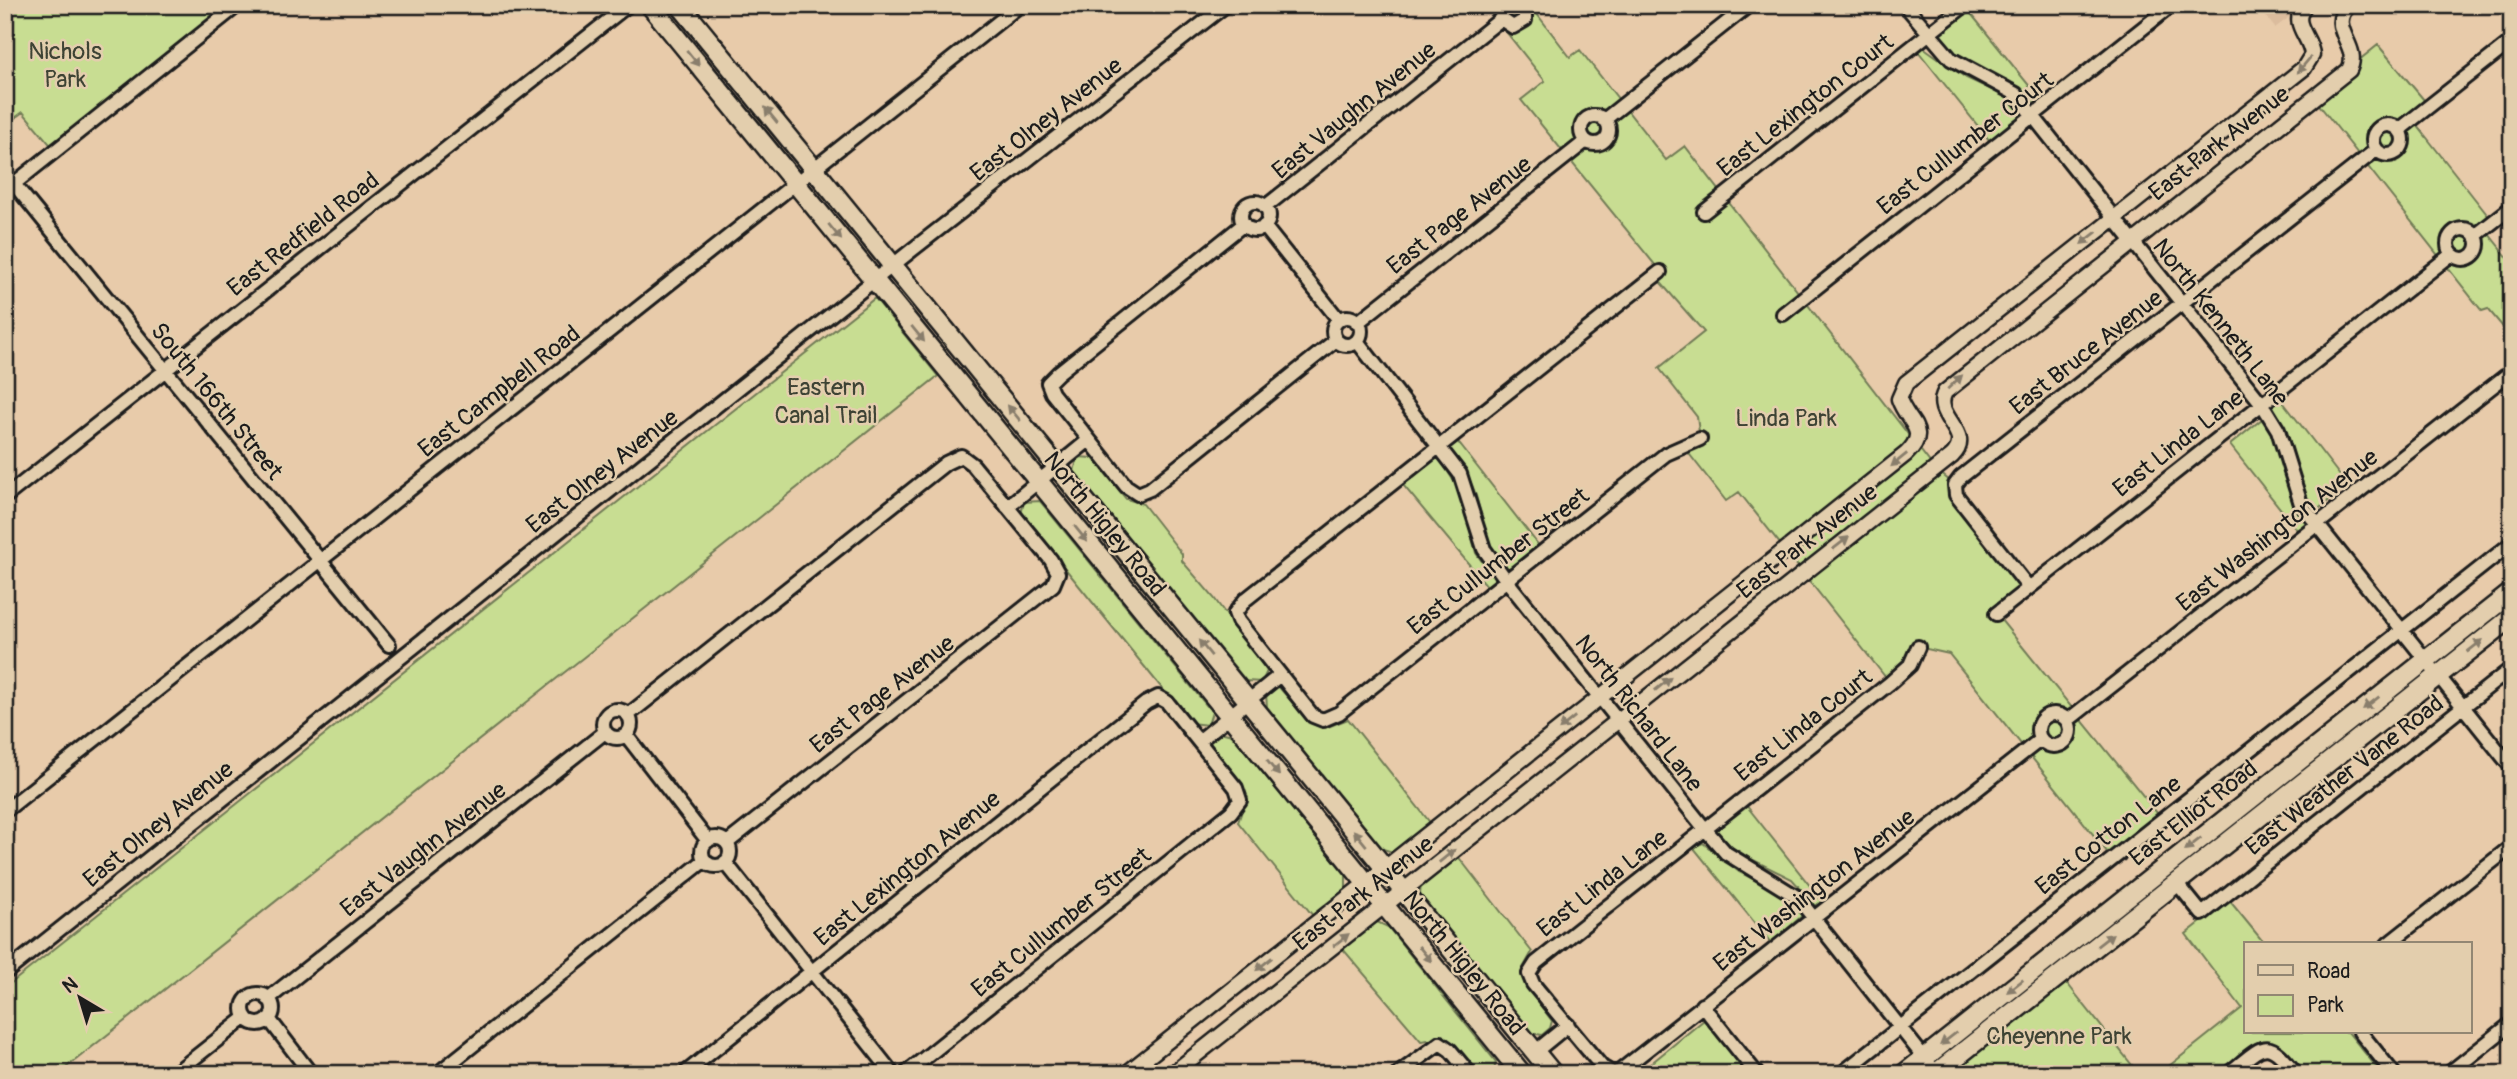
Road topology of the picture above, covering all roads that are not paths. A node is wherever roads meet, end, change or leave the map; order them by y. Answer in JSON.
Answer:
{"nodes":[{"id":1,"x":238,"y":5,"type":"edge"},
{"id":2,"x":628,"y":5,"type":"edge"},
{"id":3,"x":650,"y":5,"type":"edge"},
{"id":4,"x":680,"y":5,"type":"edge"},
{"id":5,"x":1020,"y":5,"type":"edge"},
{"id":6,"x":1226,"y":5,"type":"edge"},
{"id":7,"x":1502,"y":5,"type":"edge"},
{"id":8,"x":1749,"y":5,"type":"edge"},
{"id":9,"x":1905,"y":5,"type":"edge"},
{"id":10,"x":1965,"y":5,"type":"edge"},
{"id":11,"x":2172,"y":5,"type":"edge"},
{"id":12,"x":2305,"y":5,"type":"edge"},
{"id":13,"x":2349,"y":5,"type":"edge"},
{"id":14,"x":1526,"y":6,"type":"edge"},
{"id":15,"x":1502,"y":19,"type":"junction"},
{"id":16,"x":1928,"y":35,"type":"junction"},
{"id":17,"x":2512,"y":41,"type":"edge"},
{"id":18,"x":2033,"y":116,"type":"junction"},
{"id":19,"x":1604,"y":120,"type":"junction"},
{"id":20,"x":2399,"y":130,"type":"junction"},
{"id":21,"x":1587,"y":141,"type":"junction"},
{"id":22,"x":2376,"y":150,"type":"junction"},
{"id":23,"x":814,"y":168,"type":"junction"},
{"id":24,"x":795,"y":183,"type":"junction"},
{"id":25,"x":10,"y":187,"type":"edge"},
{"id":26,"x":1265,"y":207,"type":"junction"},
{"id":27,"x":2512,"y":207,"type":"edge"},
{"id":28,"x":1704,"y":212,"type":"dead end"},
{"id":29,"x":2114,"y":218,"type":"junction"},
{"id":30,"x":1244,"y":224,"type":"junction"},
{"id":31,"x":1264,"y":226,"type":"junction"},
{"id":32,"x":2475,"y":236,"type":"junction"},
{"id":33,"x":2132,"y":242,"type":"junction"},
{"id":34,"x":2452,"y":254,"type":"junction"},
{"id":35,"x":894,"y":265,"type":"junction"},
{"id":36,"x":1661,"y":272,"type":"dead end"},
{"id":37,"x":875,"y":282,"type":"junction"},
{"id":38,"x":2182,"y":304,"type":"junction"},
{"id":39,"x":1783,"y":314,"type":"dead end"},
{"id":40,"x":1339,"y":320,"type":"junction"},
{"id":41,"x":1357,"y":323,"type":"junction"},
{"id":42,"x":1336,"y":340,"type":"junction"},
{"id":43,"x":1357,"y":341,"type":"junction"},
{"id":44,"x":164,"y":370,"type":"junction"},
{"id":45,"x":2512,"y":371,"type":"edge"},
{"id":46,"x":2262,"y":404,"type":"junction"},
{"id":47,"x":1700,"y":439,"type":"dead end"},
{"id":48,"x":1089,"y":440,"type":"junction"},
{"id":49,"x":1439,"y":446,"type":"junction"},
{"id":50,"x":1057,"y":466,"type":"junction"},
{"id":51,"x":1038,"y":482,"type":"junction"},
{"id":52,"x":5,"y":497,"type":"edge"},
{"id":53,"x":1007,"y":507,"type":"junction"},
{"id":54,"x":2317,"y":525,"type":"junction"},
{"id":55,"x":2512,"y":542,"type":"edge"},
{"id":56,"x":320,"y":559,"type":"junction"},
{"id":57,"x":1507,"y":580,"type":"junction"},
{"id":58,"x":2029,"y":588,"type":"junction"},
{"id":59,"x":2512,"y":592,"type":"edge"},
{"id":60,"x":1996,"y":614,"type":"dead end"},
{"id":61,"x":2512,"y":617,"type":"edge"},
{"id":62,"x":2400,"y":630,"type":"junction"},
{"id":63,"x":389,"y":645,"type":"dead end"},
{"id":64,"x":1918,"y":647,"type":"dead end"},
{"id":65,"x":2432,"y":668,"type":"junction"},
{"id":66,"x":2512,"y":668,"type":"edge"},
{"id":67,"x":1280,"y":675,"type":"junction"},
{"id":68,"x":1600,"y":697,"type":"junction"},
{"id":69,"x":1248,"y":701,"type":"junction"},
{"id":70,"x":2463,"y":706,"type":"junction"},
{"id":71,"x":628,"y":715,"type":"junction"},
{"id":72,"x":1230,"y":716,"type":"junction"},
{"id":73,"x":1618,"y":720,"type":"junction"},
{"id":74,"x":2067,"y":721,"type":"junction"},
{"id":75,"x":605,"y":732,"type":"junction"},
{"id":76,"x":626,"y":735,"type":"junction"},
{"id":77,"x":2041,"y":739,"type":"junction"},
{"id":78,"x":1199,"y":741,"type":"junction"},
{"id":79,"x":2512,"y":768,"type":"edge"},
{"id":80,"x":5,"y":811,"type":"edge"},
{"id":81,"x":1705,"y":829,"type":"junction"},
{"id":82,"x":708,"y":841,"type":"junction"},
{"id":83,"x":727,"y":843,"type":"junction"},
{"id":84,"x":2512,"y":846,"type":"edge"},
{"id":85,"x":705,"y":860,"type":"junction"},
{"id":86,"x":725,"y":862,"type":"junction"},
{"id":87,"x":1385,"y":868,"type":"junction"},
{"id":88,"x":1366,"y":882,"type":"junction"},
{"id":89,"x":2177,"y":883,"type":"junction"},
{"id":90,"x":1403,"y":890,"type":"junction"},
{"id":91,"x":1385,"y":906,"type":"junction"},
{"id":92,"x":1814,"y":917,"type":"junction"},
{"id":93,"x":2391,"y":942,"type":"edge"},
{"id":94,"x":813,"y":972,"type":"junction"},
{"id":95,"x":5,"y":973,"type":"edge"},
{"id":96,"x":268,"y":999,"type":"junction"},
{"id":97,"x":1702,"y":1006,"type":"junction"},
{"id":98,"x":245,"y":1018,"type":"junction"},
{"id":99,"x":269,"y":1019,"type":"junction"},
{"id":100,"x":2512,"y":1023,"type":"edge"},
{"id":101,"x":1568,"y":1025,"type":"junction"},
{"id":102,"x":1900,"y":1027,"type":"junction"},
{"id":103,"x":2362,"y":1034,"type":"edge"},
{"id":104,"x":1535,"y":1052,"type":"junction"},
{"id":105,"x":1924,"y":1058,"type":"junction"},
{"id":106,"x":1515,"y":1071,"type":"edge"},
{"id":107,"x":1612,"y":1073,"type":"edge"},
{"id":108,"x":174,"y":1074,"type":"edge"},
{"id":109,"x":311,"y":1074,"type":"edge"},
{"id":110,"x":437,"y":1074,"type":"edge"},
{"id":111,"x":684,"y":1074,"type":"edge"},
{"id":112,"x":893,"y":1074,"type":"edge"},
{"id":113,"x":905,"y":1074,"type":"edge"},
{"id":114,"x":1126,"y":1074,"type":"edge"},
{"id":115,"x":1172,"y":1074,"type":"edge"},
{"id":116,"x":1398,"y":1074,"type":"edge"},
{"id":117,"x":1470,"y":1074,"type":"edge"},
{"id":118,"x":1553,"y":1074,"type":"edge"},
{"id":119,"x":1757,"y":1074,"type":"edge"},
{"id":120,"x":1841,"y":1074,"type":"edge"},
{"id":121,"x":1904,"y":1074,"type":"edge"},
{"id":122,"x":1936,"y":1074,"type":"edge"},
{"id":123,"x":2228,"y":1074,"type":"edge"},
{"id":124,"x":2296,"y":1074,"type":"edge"},
{"id":125,"x":2394,"y":1074,"type":"edge"},
{"id":126,"x":2448,"y":1074,"type":"edge"}],
"edges":[{"from":1,"to":25,"type":"street"},
{"from":2,"to":44,"type":"street","name":"East Redfield Road"},
{"from":3,"to":24,"type":"main road","name":"North Higley Road","one_way":true},
{"from":23,"to":4,"type":"main road","name":"North Higley Road","one_way":true},
{"from":5,"to":23,"type":"street","name":"East Campbell Road"},
{"from":6,"to":35,"type":"street","name":"East Olney Avenue"},
{"from":7,"to":15,"type":"street"},
{"from":8,"to":19,"type":"street"},
{"from":9,"to":16,"type":"street","name":"North Kenneth Lane"},
{"from":10,"to":16,"type":"street","name":"East Lexington Court"},
{"from":11,"to":18,"type":"street","name":"East Cullumber Court"},
{"from":12,"to":29,"type":"street","name":"East Park Avenue","one_way":true},
{"from":13,"to":33,"type":"street","name":"East Park Avenue"},
{"from":14,"to":15,"type":"street"},
{"from":15,"to":26,"type":"street","name":"East Vaughn Avenue"},
{"from":16,"to":18,"type":"street","name":"North Kenneth Lane"},
{"from":16,"to":28,"type":"street","name":"East Lexington Court"},
{"from":17,"to":20,"type":"street","name":"East Bruce Avenue"},
{"from":18,"to":29,"type":"street","name":"North Kenneth Lane"},
{"from":18,"to":39,"type":"street","name":"East Cullumber Court"},
{"from":19,"to":21,"type":"street"},
{"from":19,"to":21,"type":"street"},
{"from":20,"to":22,"type":"street","name":"East Bruce Avenue"},
{"from":20,"to":22,"type":"street","name":"East Bruce Avenue"},
{"from":21,"to":41,"type":"street","name":"East Page Avenue"},
{"from":22,"to":38,"type":"street","name":"East Bruce Avenue"},
{"from":23,"to":24,"type":"street","name":"East Campbell Road"},
{"from":23,"to":35,"type":"main road","name":"North Higley Road"},
{"from":24,"to":37,"type":"main road","name":"North Higley Road","one_way":true},
{"from":24,"to":56,"type":"street","name":"East Campbell Road"},
{"from":25,"to":44,"type":"street","name":"South 166th Street"},
{"from":26,"to":30,"type":"street"},
{"from":26,"to":31,"type":"street"},
{"from":27,"to":32,"type":"street","name":"East Linda Lane"},
{"from":29,"to":33,"type":"street","name":"North Kenneth Lane"},
{"from":29,"to":68,"type":"street","name":"East Park Avenue","one_way":true},
{"from":30,"to":31,"type":"street"},
{"from":30,"to":48,"type":"street"},
{"from":31,"to":40,"type":"street"},
{"from":32,"to":34,"type":"street","name":"East Linda Lane"},
{"from":32,"to":34,"type":"street","name":"East Linda Lane"},
{"from":33,"to":38,"type":"street","name":"North Kenneth Lane"},
{"from":73,"to":33,"type":"street","name":"East Park Avenue","one_way":true},
{"from":34,"to":46,"type":"street","name":"East Linda Lane"},
{"from":35,"to":37,"type":"street","name":"East Olney Avenue"},
{"from":50,"to":35,"type":"main road","name":"North Higley Road","one_way":true},
{"from":36,"to":49,"type":"street"},
{"from":37,"to":51,"type":"main road","name":"North Higley Road","one_way":true},
{"from":37,"to":95,"type":"street","name":"East Olney Avenue"},
{"from":38,"to":46,"type":"street","name":"North Kenneth Lane"},
{"from":38,"to":58,"type":"street","name":"East Bruce Avenue"},
{"from":40,"to":41,"type":"street"},
{"from":40,"to":42,"type":"street"},
{"from":41,"to":43,"type":"street"},
{"from":42,"to":43,"type":"street"},
{"from":42,"to":48,"type":"street"},
{"from":43,"to":49,"type":"street","name":"North Richard Lane"},
{"from":44,"to":52,"type":"street","name":"East Redfield Road"},
{"from":44,"to":56,"type":"street","name":"South 166th Street"},
{"from":45,"to":54,"type":"street","name":"East Washington Avenue"},
{"from":46,"to":54,"type":"street","name":"North Kenneth Lane"},
{"from":46,"to":58,"type":"street","name":"East Linda Lane"},
{"from":47,"to":57,"type":"street","name":"East Cullumber Street"},
{"from":48,"to":50,"type":"street"},
{"from":49,"to":57,"type":"street","name":"North Richard Lane"},
{"from":49,"to":67,"type":"street"},
{"from":50,"to":51,"type":"street"},
{"from":69,"to":50,"type":"main road","name":"North Higley Road","one_way":true},
{"from":51,"to":53,"type":"street"},
{"from":51,"to":72,"type":"main road","name":"North Higley Road","one_way":true},
{"from":53,"to":71,"type":"street","name":"East Vaughn Avenue"},
{"from":53,"to":83,"type":"street","name":"East Page Avenue"},
{"from":54,"to":62,"type":"street","name":"North Kenneth Lane"},
{"from":54,"to":74,"type":"street","name":"East Washington Avenue"},
{"from":55,"to":62,"type":"street","name":"East Cotton Lane"},
{"from":56,"to":63,"type":"street","name":"South 166th Street"},
{"from":56,"to":80,"type":"street","name":"East Campbell Road"},
{"from":57,"to":67,"type":"street","name":"East Cullumber Street"},
{"from":57,"to":68,"type":"street","name":"North Richard Lane"},
{"from":58,"to":60,"type":"street","name":"East Linda Lane"},
{"from":59,"to":65,"type":"main road","name":"East Elliot Road"},
{"from":65,"to":61,"type":"main road","name":"East Elliot Road","one_way":true},
{"from":62,"to":65,"type":"street","name":"North Kenneth Lane"},
{"from":62,"to":102,"type":"street","name":"East Cotton Lane"},
{"from":64,"to":81,"type":"street","name":"East Linda Court"},
{"from":65,"to":70,"type":"street","name":"North Kenneth Lane"},
{"from":65,"to":89,"type":"main road","name":"East Elliot Road"},
{"from":65,"to":105,"type":"main road","name":"East Elliot Road","one_way":true},
{"from":66,"to":70,"type":"street","name":"East Weather Vane Road"},
{"from":67,"to":69,"type":"street"},
{"from":68,"to":73,"type":"street","name":"North Richard Lane"},
{"from":68,"to":87,"type":"street","name":"East Park Avenue","one_way":true},
{"from":69,"to":72,"type":"street"},
{"from":87,"to":69,"type":"main road","name":"North Higley Road","one_way":true},
{"from":70,"to":79,"type":"street","name":"North Kenneth Lane"},
{"from":70,"to":89,"type":"street","name":"East Weather Vane Road"},
{"from":71,"to":75,"type":"street","name":"East Vaughn Avenue"},
{"from":71,"to":76,"type":"street"},
{"from":72,"to":78,"type":"street"},
{"from":72,"to":88,"type":"main road","name":"North Higley Road","one_way":true},
{"from":73,"to":81,"type":"street","name":"North Richard Lane"},
{"from":90,"to":73,"type":"street","name":"East Park Avenue","one_way":true},
{"from":74,"to":77,"type":"street","name":"East Washington Avenue"},
{"from":74,"to":77,"type":"street","name":"East Washington Avenue"},
{"from":75,"to":76,"type":"street"},
{"from":75,"to":96,"type":"street","name":"East Vaughn Avenue"},
{"from":76,"to":82,"type":"street"},
{"from":77,"to":92,"type":"street","name":"East Washington Avenue"},
{"from":78,"to":94,"type":"street","name":"East Lexington Avenue"},
{"from":78,"to":113,"type":"street","name":"East Cullumber Street"},
{"from":81,"to":92,"type":"street","name":"North Richard Lane"},
{"from":81,"to":101,"type":"street","name":"East Linda Lane"},
{"from":82,"to":83,"type":"street"},
{"from":82,"to":85,"type":"street"},
{"from":83,"to":86,"type":"street"},
{"from":84,"to":93,"type":"street"},
{"from":85,"to":86,"type":"street"},
{"from":85,"to":110,"type":"street"},
{"from":86,"to":94,"type":"street"},
{"from":87,"to":88,"type":"street","name":"East Park Avenue"},
{"from":87,"to":90,"type":"main road","name":"North Higley Road"},
{"from":88,"to":91,"type":"main road","name":"North Higley Road"},
{"from":88,"to":114,"type":"street","name":"East Park Avenue","one_way":true},
{"from":122,"to":89,"type":"main road","name":"East Elliot Road","one_way":true},
{"from":90,"to":91,"type":"street","name":"East Park Avenue"},
{"from":90,"to":104,"type":"main road","name":"North Higley Road"},
{"from":91,"to":106,"type":"main road","name":"North Higley Road","one_way":true},
{"from":115,"to":91,"type":"street","name":"East Park Avenue","one_way":true},
{"from":92,"to":97,"type":"street","name":"East Washington Avenue"},
{"from":92,"to":102,"type":"street","name":"North Richard Lane"},
{"from":94,"to":111,"type":"street","name":"East Lexington Avenue"},
{"from":94,"to":112,"type":"street"},
{"from":96,"to":98,"type":"street","name":"East Vaughn Avenue"},
{"from":96,"to":99,"type":"street"},
{"from":97,"to":107,"type":"street","name":"East Washington Avenue"},
{"from":97,"to":119,"type":"street"},
{"from":98,"to":99,"type":"street"},
{"from":98,"to":108,"type":"street"},
{"from":99,"to":109,"type":"street"},
{"from":100,"to":126,"type":"street"},
{"from":101,"to":104,"type":"street"},
{"from":101,"to":107,"type":"street"},
{"from":102,"to":105,"type":"street","name":"North Richard Lane"},
{"from":102,"to":120,"type":"street","name":"East Cotton Lane"},
{"from":103,"to":125,"type":"street"},
{"from":104,"to":118,"type":"main road","name":"North Higley Road"},
{"from":105,"to":121,"type":"main road","name":"East Elliot Road"},
{"from":105,"to":122,"type":"street","name":"North Richard Lane"},
{"from":116,"to":117,"type":"street"},
{"from":123,"to":124,"type":"street"}]}
